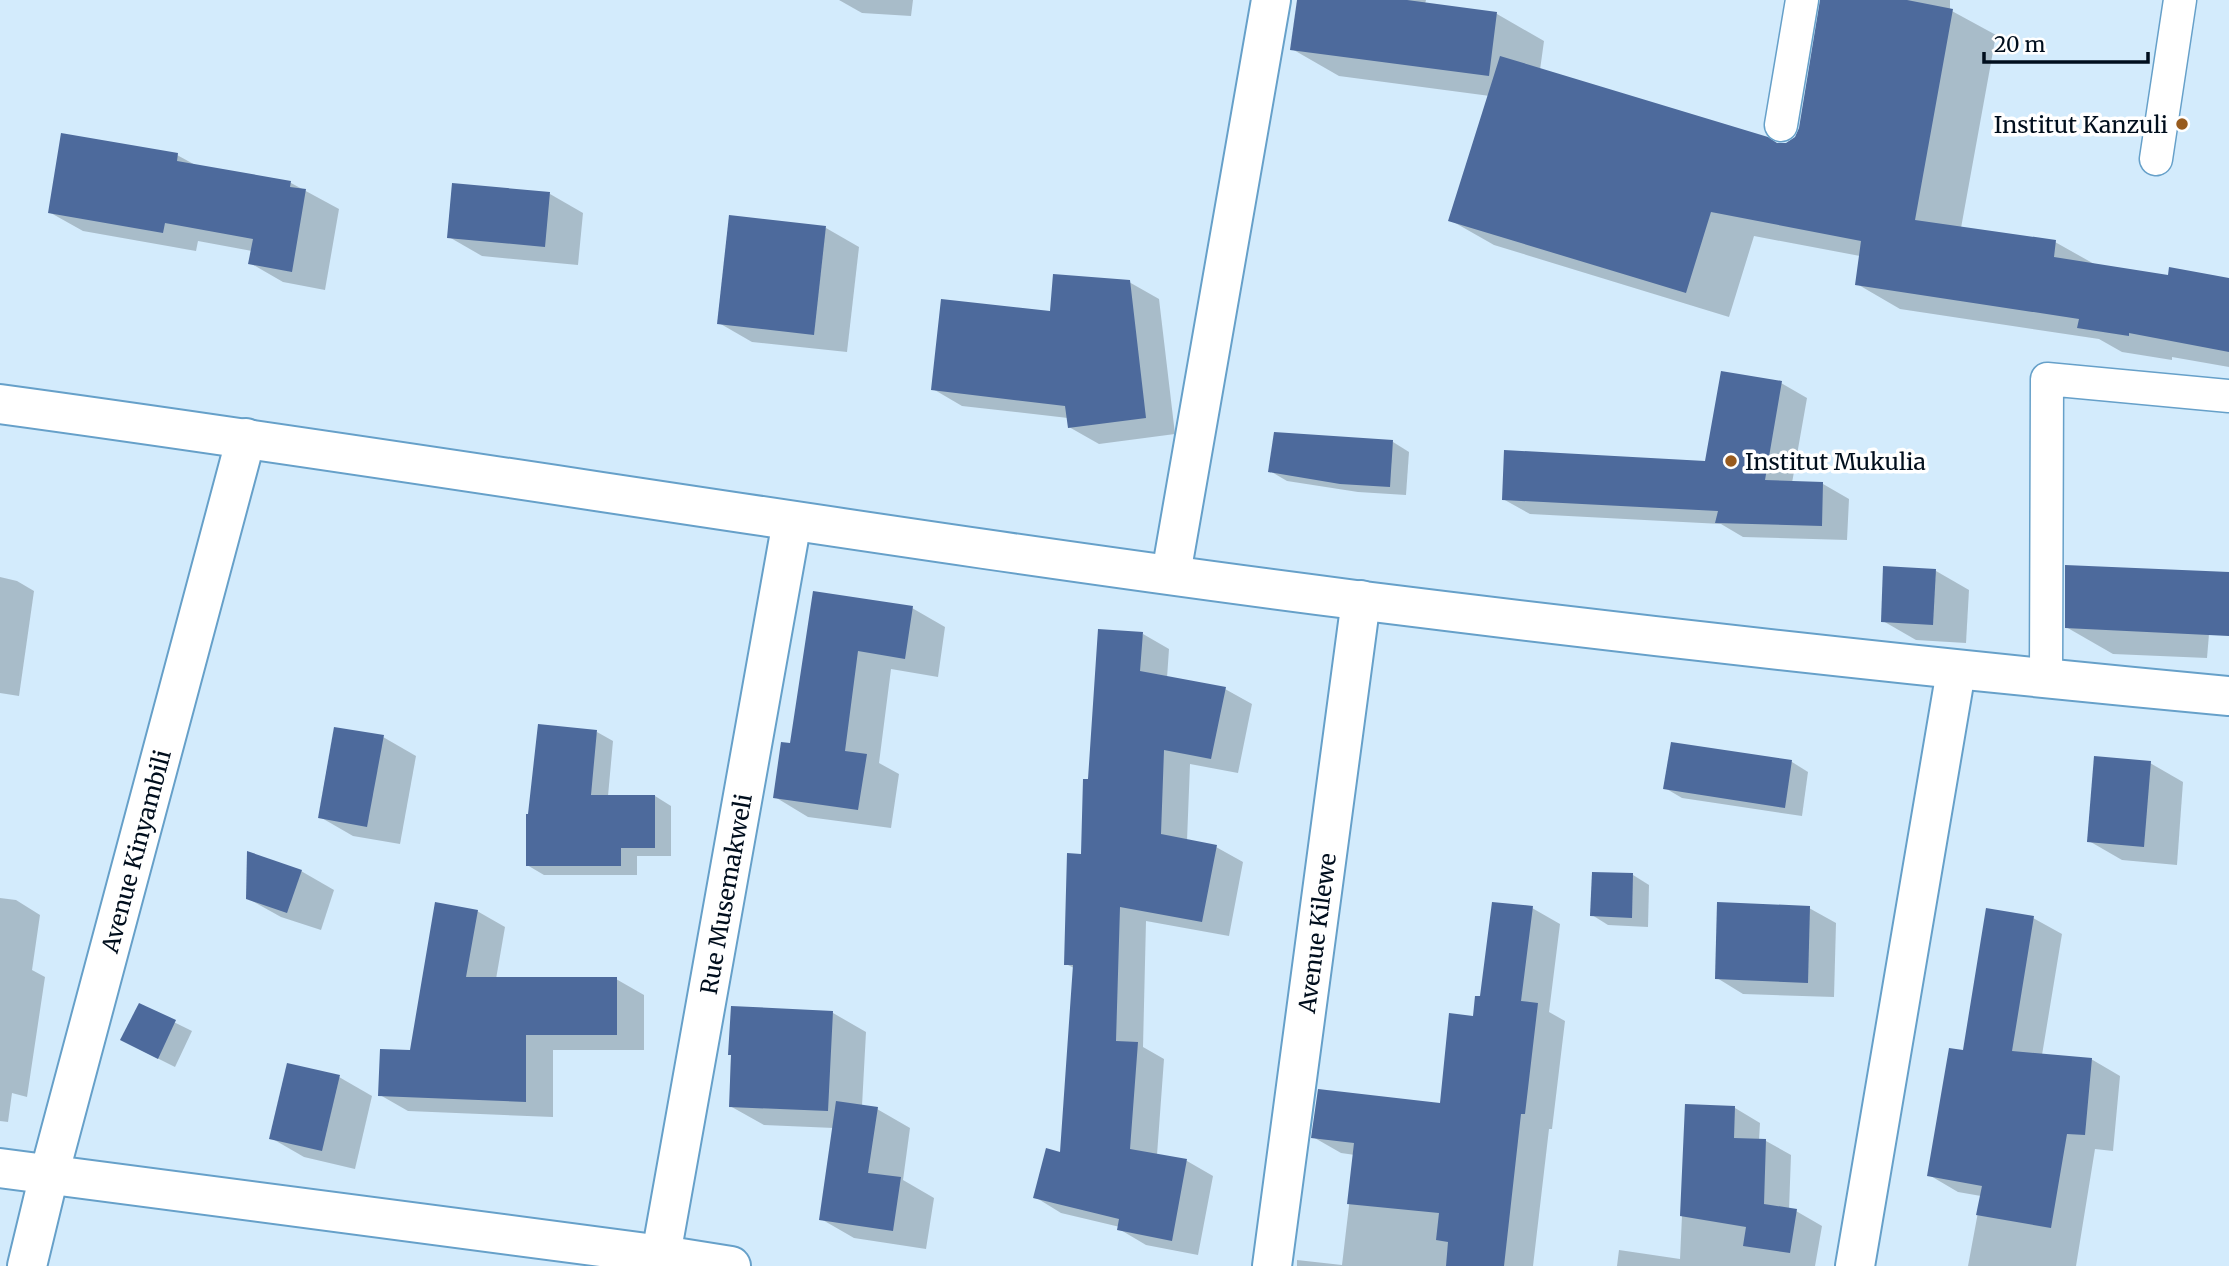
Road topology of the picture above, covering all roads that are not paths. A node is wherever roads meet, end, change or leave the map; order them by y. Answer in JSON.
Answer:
{"nodes":[{"id":1,"x":1271,"y":0,"type":"edge"},
{"id":2,"x":1802,"y":0,"type":"edge"},
{"id":3,"x":2180,"y":0,"type":"edge"},
{"id":4,"x":1781,"y":125,"type":"dead end"},
{"id":5,"x":2156,"y":159,"type":"dead end"},
{"id":6,"x":2229,"y":396,"type":"edge"},
{"id":7,"x":0,"y":404,"type":"edge"},
{"id":8,"x":246,"y":438,"type":"junction"},
{"id":9,"x":792,"y":521,"type":"junction"},
{"id":10,"x":1171,"y":574,"type":"junction"},
{"id":11,"x":1361,"y":600,"type":"junction"},
{"id":12,"x":1956,"y":671,"type":"junction"},
{"id":13,"x":2046,"y":679,"type":"junction"},
{"id":14,"x":2229,"y":696,"type":"edge"},
{"id":15,"x":0,"y":1168,"type":"edge"},
{"id":16,"x":49,"y":1175,"type":"junction"},
{"id":17,"x":660,"y":1260,"type":"edge"},
{"id":18,"x":27,"y":1266,"type":"edge"},
{"id":19,"x":731,"y":1266,"type":"edge"},
{"id":20,"x":1272,"y":1266,"type":"edge"},
{"id":21,"x":1855,"y":1266,"type":"edge"}],
"edges":[{"from":1,"to":10,"type":"street"},
{"from":2,"to":4,"type":"lane"},
{"from":3,"to":5,"type":"lane"},
{"from":6,"to":13,"type":"lane"},
{"from":7,"to":8,"type":"street"},
{"from":8,"to":9,"type":"street"},
{"from":8,"to":16,"type":"street","name":"Avenue Kinyambili"},
{"from":9,"to":10,"type":"street"},
{"from":9,"to":17,"type":"street","name":"Rue Musemakweli"},
{"from":10,"to":11,"type":"street"},
{"from":11,"to":12,"type":"street"},
{"from":11,"to":20,"type":"street","name":"Avenue Kilewe"},
{"from":12,"to":13,"type":"street"},
{"from":12,"to":21,"type":"street"},
{"from":13,"to":14,"type":"street"},
{"from":15,"to":16,"type":"street"},
{"from":16,"to":17,"type":"street"},
{"from":16,"to":18,"type":"street","name":"Avenue Kinyambili"},
{"from":17,"to":19,"type":"street"}]}
